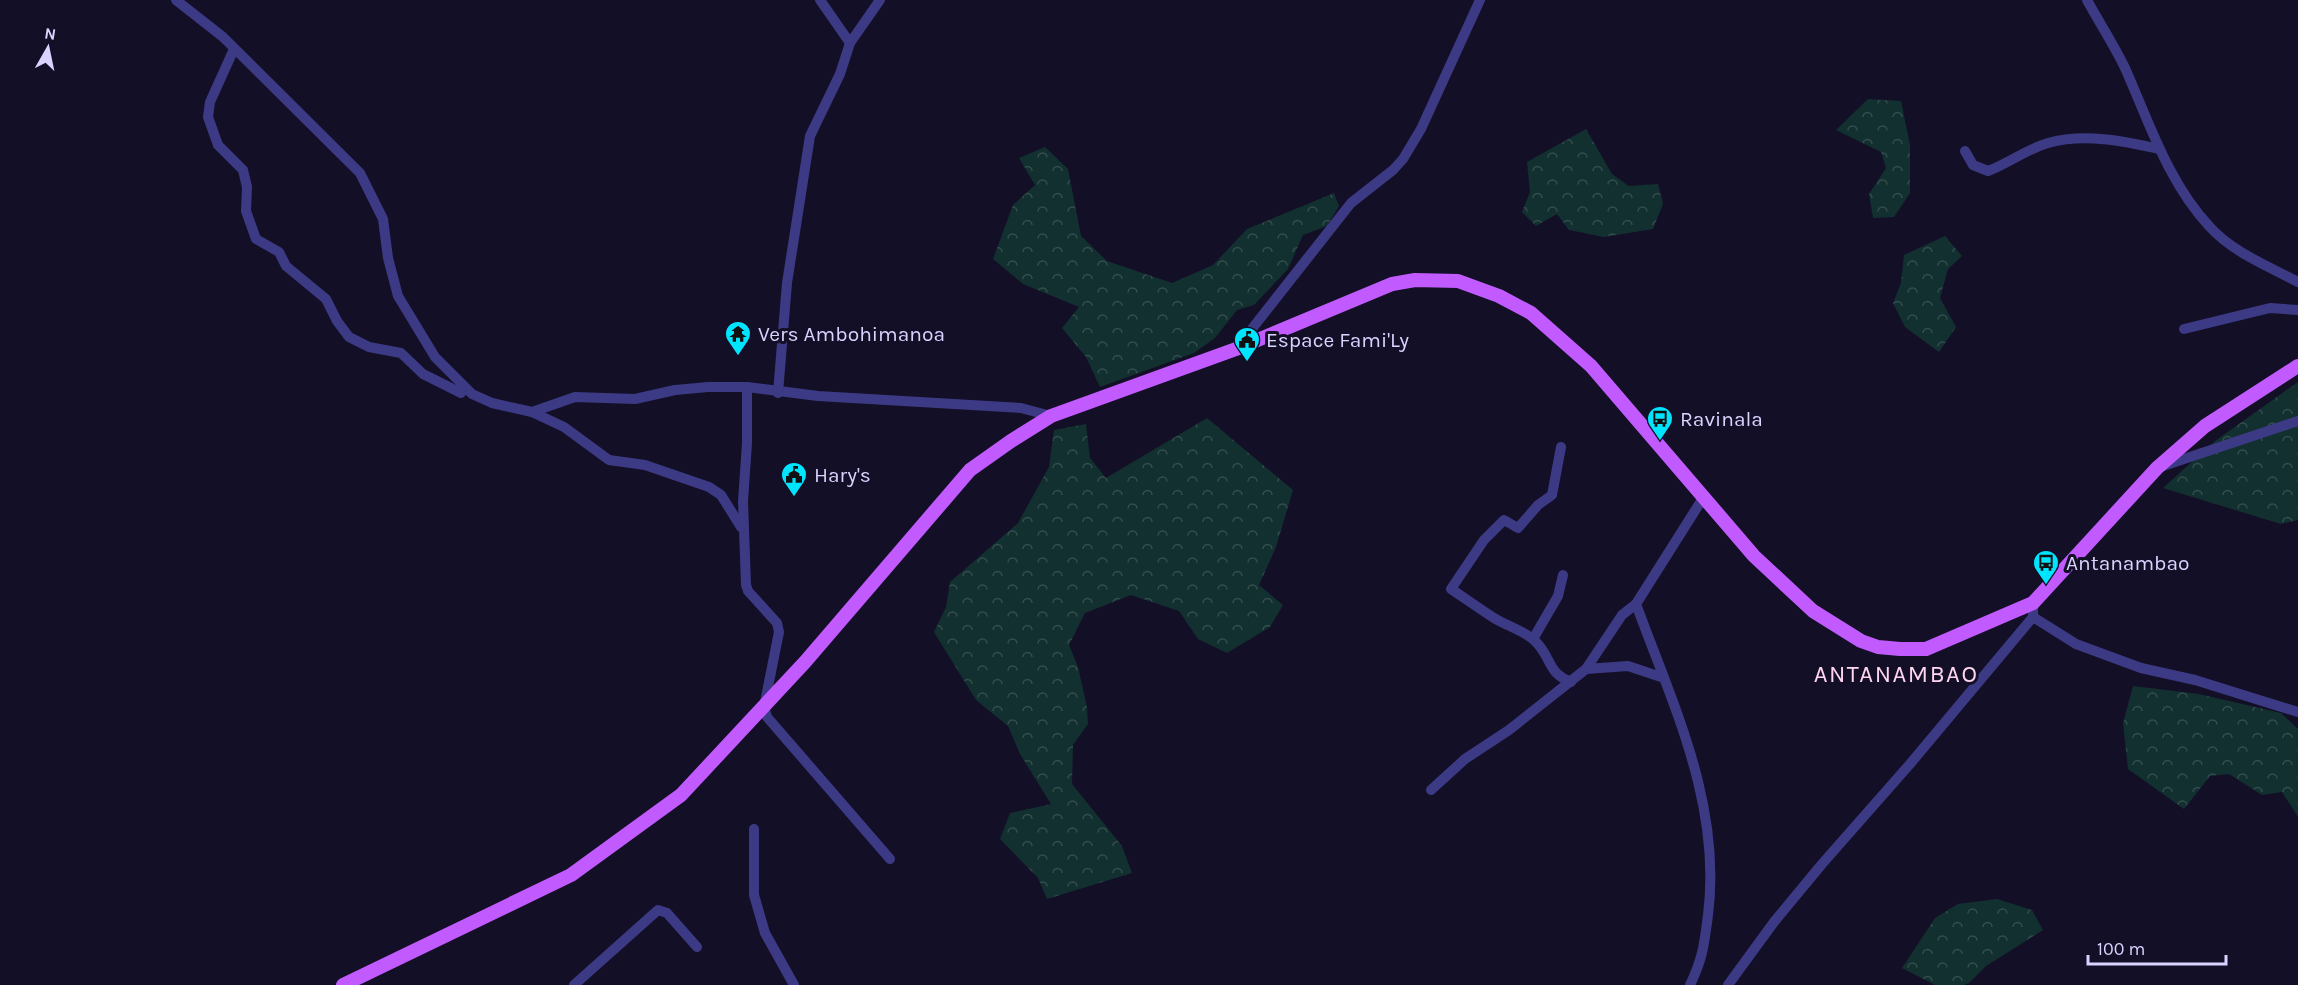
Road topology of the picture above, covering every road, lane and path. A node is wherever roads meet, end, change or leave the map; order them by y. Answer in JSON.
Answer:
{"nodes":[{"id":1,"x":176,"y":0,"type":"edge"},
{"id":2,"x":820,"y":0,"type":"edge"},
{"id":3,"x":880,"y":0,"type":"edge"},
{"id":4,"x":1480,"y":0,"type":"edge"},
{"id":5,"x":2087,"y":0,"type":"edge"},
{"id":6,"x":850,"y":43,"type":"junction"},
{"id":7,"x":234,"y":49,"type":"junction"},
{"id":8,"x":2160,"y":149,"type":"junction"},
{"id":9,"x":1965,"y":150,"type":"dead end"},
{"id":10,"x":2298,"y":282,"type":"edge"},
{"id":11,"x":2298,"y":310,"type":"edge"},
{"id":12,"x":2184,"y":329,"type":"dead end"},
{"id":13,"x":1236,"y":349,"type":"junction"},
{"id":14,"x":2298,"y":366,"type":"edge"},
{"id":15,"x":747,"y":387,"type":"junction"},
{"id":16,"x":460,"y":393,"type":"dead end"},
{"id":17,"x":778,"y":393,"type":"junction"},
{"id":18,"x":532,"y":412,"type":"junction"},
{"id":19,"x":1051,"y":416,"type":"junction"},
{"id":20,"x":2298,"y":421,"type":"edge"},
{"id":21,"x":1561,"y":447,"type":"dead end"},
{"id":22,"x":2157,"y":468,"type":"junction"},
{"id":23,"x":1703,"y":498,"type":"junction"},
{"id":24,"x":744,"y":535,"type":"junction"},
{"id":25,"x":1563,"y":575,"type":"dead end"},
{"id":26,"x":1636,"y":604,"type":"junction"},
{"id":27,"x":2033,"y":610,"type":"junction"},
{"id":28,"x":1533,"y":639,"type":"junction"},
{"id":29,"x":1586,"y":669,"type":"junction"},
{"id":30,"x":1664,"y":678,"type":"junction"},
{"id":31,"x":1571,"y":682,"type":"junction"},
{"id":32,"x":764,"y":707,"type":"junction"},
{"id":33,"x":2297,"y":711,"type":"edge"},
{"id":34,"x":1431,"y":790,"type":"dead end"},
{"id":35,"x":754,"y":829,"type":"dead end"},
{"id":36,"x":890,"y":859,"type":"dead end"},
{"id":37,"x":697,"y":947,"type":"dead end"},
{"id":38,"x":343,"y":985,"type":"edge"},
{"id":39,"x":574,"y":985,"type":"edge"},
{"id":40,"x":794,"y":985,"type":"edge"},
{"id":41,"x":1690,"y":985,"type":"edge"},
{"id":42,"x":1728,"y":985,"type":"edge"}],
"edges":[{"from":1,"to":7,"type":"street"},
{"from":2,"to":6,"type":"street"},
{"from":3,"to":6,"type":"street"},
{"from":4,"to":13,"type":"street"},
{"from":5,"to":8,"type":"street"},
{"from":6,"to":17,"type":"street"},
{"from":7,"to":16,"type":"street"},
{"from":7,"to":18,"type":"street"},
{"from":8,"to":9,"type":"street"},
{"from":8,"to":10,"type":"street"},
{"from":11,"to":12,"type":"street"},
{"from":13,"to":19,"type":"main road"},
{"from":13,"to":23,"type":"main road"},
{"from":14,"to":22,"type":"main road"},
{"from":15,"to":17,"type":"street"},
{"from":15,"to":18,"type":"street"},
{"from":15,"to":24,"type":"street"},
{"from":17,"to":19,"type":"street"},
{"from":18,"to":24,"type":"street"},
{"from":19,"to":32,"type":"main road"},
{"from":20,"to":22,"type":"street"},
{"from":21,"to":28,"type":"street"},
{"from":22,"to":27,"type":"main road"},
{"from":23,"to":26,"type":"street"},
{"from":23,"to":27,"type":"main road"},
{"from":24,"to":32,"type":"street"},
{"from":25,"to":28,"type":"street"},
{"from":26,"to":29,"type":"street"},
{"from":26,"to":30,"type":"street"},
{"from":27,"to":33,"type":"street"},
{"from":27,"to":42,"type":"street"},
{"from":28,"to":31,"type":"street"},
{"from":29,"to":30,"type":"street"},
{"from":29,"to":31,"type":"street"},
{"from":30,"to":41,"type":"street"},
{"from":31,"to":34,"type":"street"},
{"from":32,"to":36,"type":"street"},
{"from":32,"to":38,"type":"main road"},
{"from":35,"to":40,"type":"street"},
{"from":37,"to":39,"type":"street"}]}
